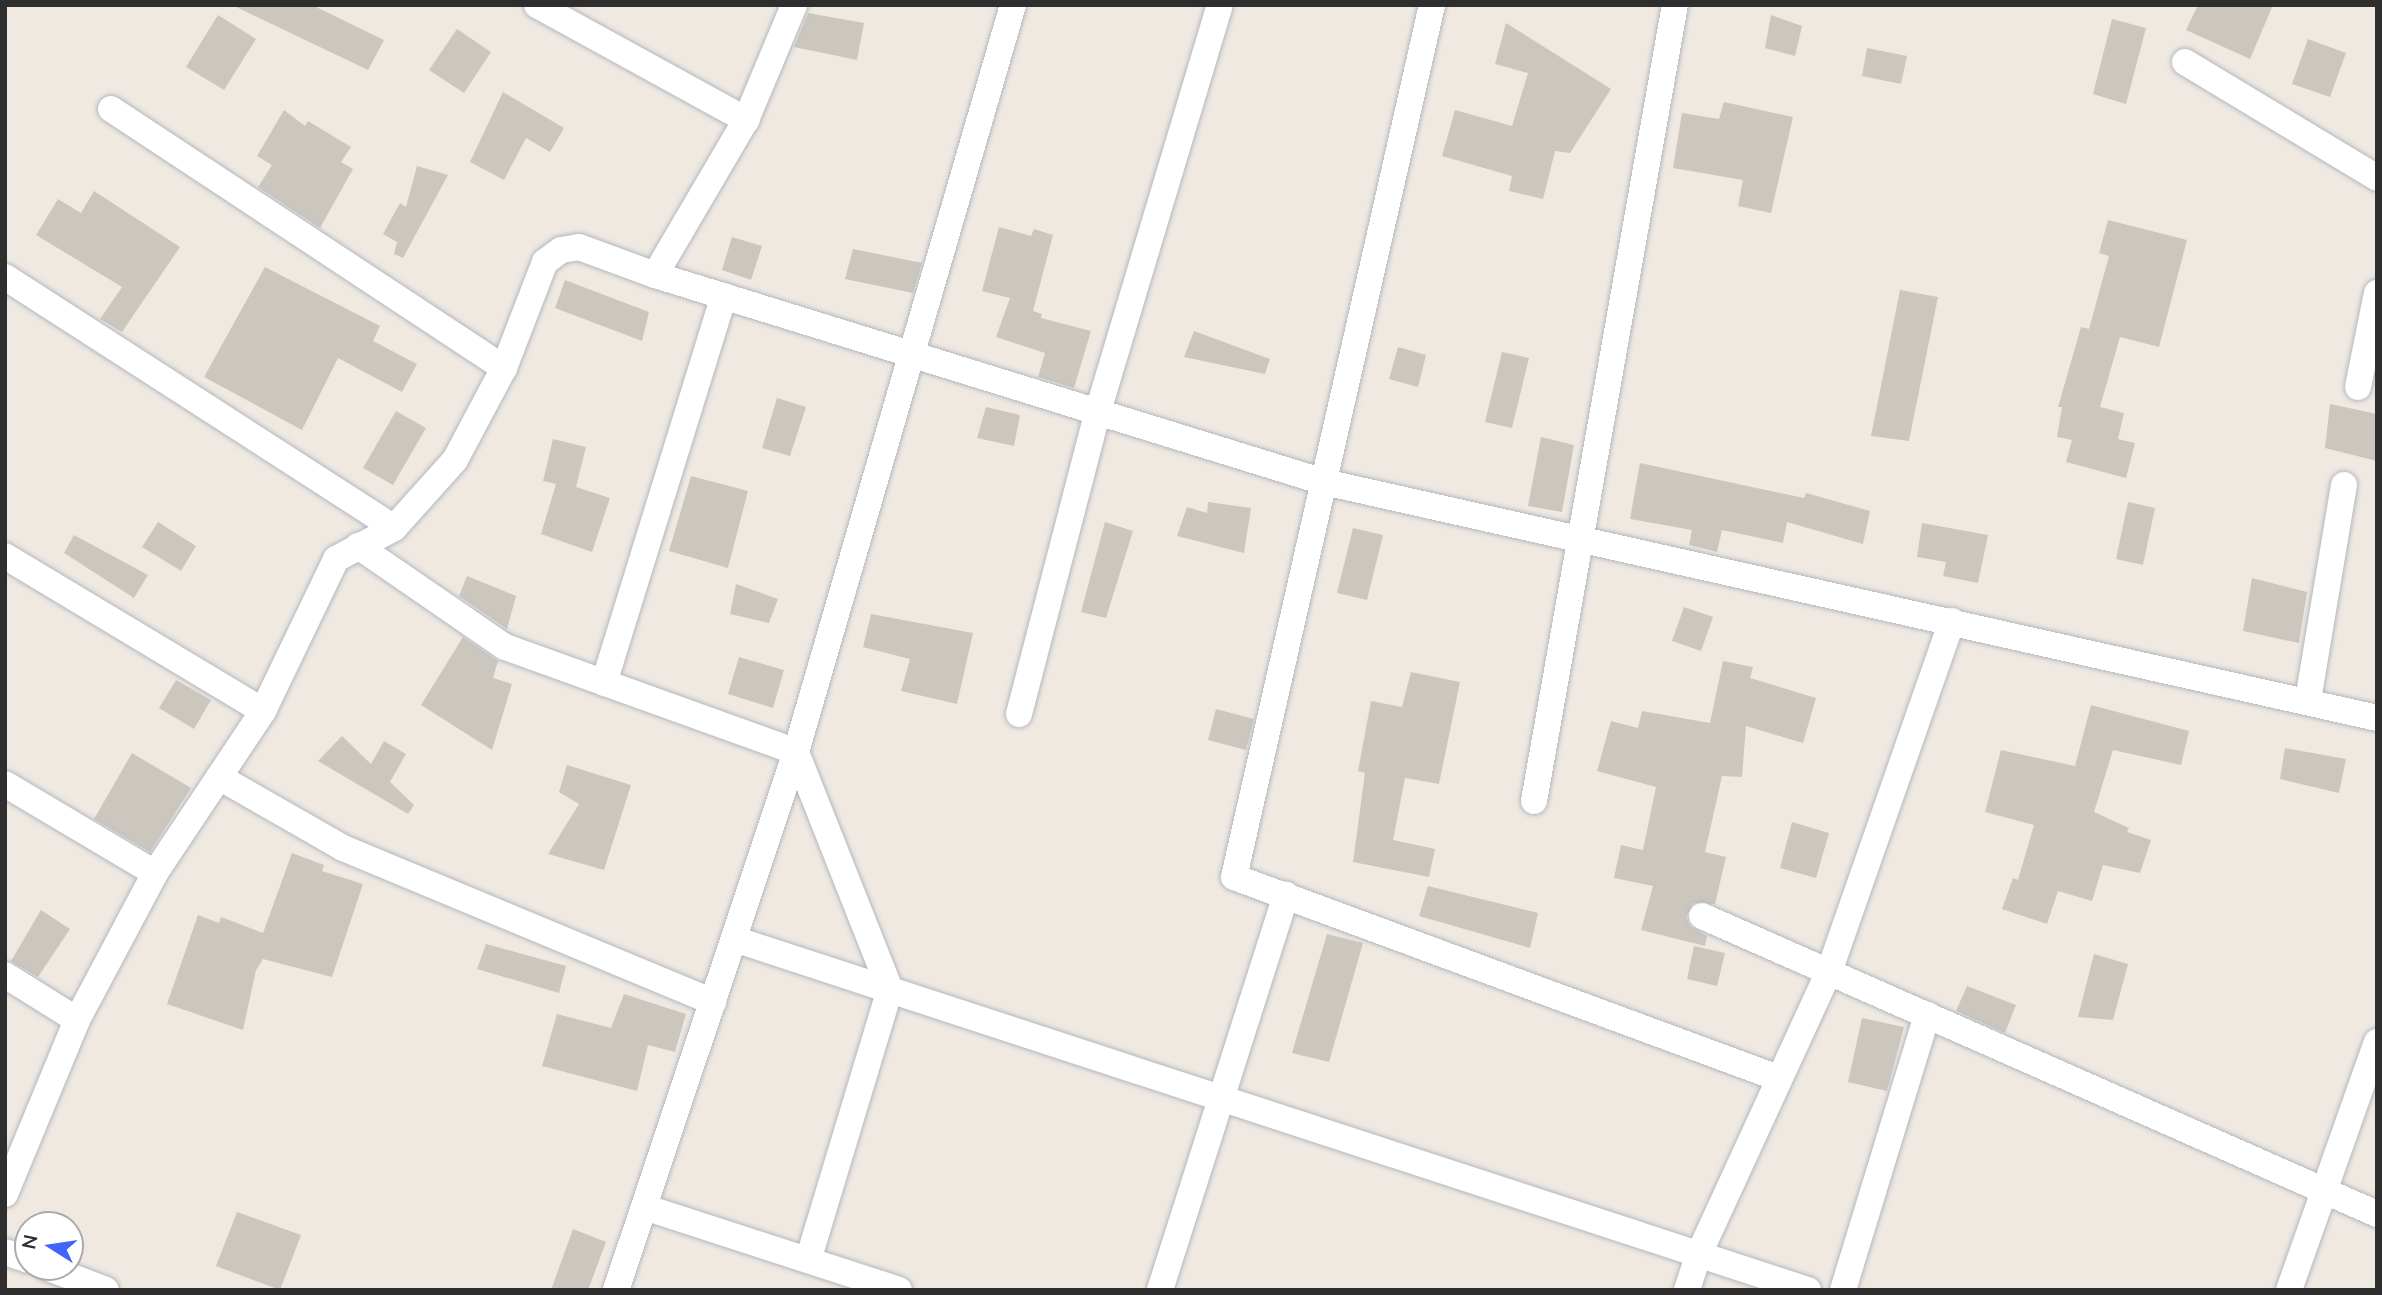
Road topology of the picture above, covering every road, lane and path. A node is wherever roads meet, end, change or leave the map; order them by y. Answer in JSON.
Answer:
{"nodes":[{"id":1,"x":537,"y":5,"type":"edge"},
{"id":2,"x":794,"y":5,"type":"edge"},
{"id":3,"x":1013,"y":5,"type":"edge"},
{"id":4,"x":1220,"y":5,"type":"edge"},
{"id":5,"x":1675,"y":5,"type":"edge"},
{"id":6,"x":1424,"y":8,"type":"edge"},
{"id":7,"x":2185,"y":62,"type":"dead end"},
{"id":8,"x":111,"y":109,"type":"dead end"},
{"id":9,"x":746,"y":120,"type":"junction"},
{"id":10,"x":2377,"y":178,"type":"edge"},
{"id":11,"x":655,"y":275,"type":"junction"},
{"id":12,"x":5,"y":276,"type":"edge"},
{"id":13,"x":2377,"y":293,"type":"edge"},
{"id":14,"x":724,"y":296,"type":"junction"},
{"id":15,"x":913,"y":355,"type":"junction"},
{"id":16,"x":504,"y":368,"type":"junction"},
{"id":17,"x":2358,"y":387,"type":"dead end"},
{"id":18,"x":1098,"y":411,"type":"junction"},
{"id":19,"x":1324,"y":482,"type":"junction"},
{"id":20,"x":2344,"y":485,"type":"dead end"},
{"id":21,"x":394,"y":528,"type":"junction"},
{"id":22,"x":1580,"y":539,"type":"junction"},
{"id":23,"x":358,"y":547,"type":"junction"},
{"id":24,"x":5,"y":556,"type":"edge"},
{"id":25,"x":1952,"y":621,"type":"junction"},
{"id":26,"x":604,"y":682,"type":"junction"},
{"id":27,"x":2308,"y":700,"type":"junction"},
{"id":28,"x":263,"y":711,"type":"junction"},
{"id":29,"x":1019,"y":714,"type":"dead end"},
{"id":30,"x":2377,"y":718,"type":"edge"},
{"id":31,"x":796,"y":752,"type":"junction"},
{"id":32,"x":219,"y":777,"type":"junction"},
{"id":33,"x":5,"y":784,"type":"edge"},
{"id":34,"x":1534,"y":801,"type":"dead end"},
{"id":35,"x":155,"y":873,"type":"junction"},
{"id":36,"x":1286,"y":895,"type":"junction"},
{"id":37,"x":1702,"y":916,"type":"dead end"},
{"id":38,"x":734,"y":939,"type":"junction"},
{"id":39,"x":1829,"y":972,"type":"junction"},
{"id":40,"x":5,"y":975,"type":"edge"},
{"id":41,"x":890,"y":989,"type":"junction"},
{"id":42,"x":713,"y":1002,"type":"junction"},
{"id":43,"x":1927,"y":1015,"type":"junction"},
{"id":44,"x":77,"y":1020,"type":"junction"},
{"id":45,"x":2377,"y":1042,"type":"edge"},
{"id":46,"x":1778,"y":1078,"type":"junction"},
{"id":47,"x":1221,"y":1098,"type":"junction"},
{"id":48,"x":12,"y":1162,"type":"edge"},
{"id":49,"x":2324,"y":1191,"type":"junction"},
{"id":50,"x":5,"y":1194,"type":"edge"},
{"id":51,"x":644,"y":1207,"type":"junction"},
{"id":52,"x":2377,"y":1214,"type":"edge"},
{"id":53,"x":1699,"y":1254,"type":"junction"},
{"id":54,"x":808,"y":1261,"type":"junction"},
{"id":55,"x":83,"y":1281,"type":"edge"},
{"id":56,"x":106,"y":1290,"type":"edge"},
{"id":57,"x":616,"y":1290,"type":"edge"},
{"id":58,"x":899,"y":1290,"type":"edge"},
{"id":59,"x":1160,"y":1290,"type":"edge"},
{"id":60,"x":1687,"y":1290,"type":"edge"},
{"id":61,"x":1808,"y":1290,"type":"edge"},
{"id":62,"x":1843,"y":1290,"type":"edge"},
{"id":63,"x":2289,"y":1290,"type":"edge"}],
"edges":[{"from":1,"to":9,"type":"street"},
{"from":2,"to":9,"type":"street"},
{"from":3,"to":15,"type":"street"},
{"from":4,"to":18,"type":"street"},
{"from":5,"to":22,"type":"street"},
{"from":6,"to":19,"type":"street"},
{"from":7,"to":10,"type":"street"},
{"from":8,"to":16,"type":"street"},
{"from":9,"to":11,"type":"street"},
{"from":11,"to":14,"type":"street"},
{"from":11,"to":16,"type":"street"},
{"from":12,"to":21,"type":"street"},
{"from":13,"to":17,"type":"street"},
{"from":14,"to":15,"type":"street"},
{"from":14,"to":26,"type":"street"},
{"from":15,"to":18,"type":"street"},
{"from":15,"to":31,"type":"street"},
{"from":16,"to":21,"type":"street"},
{"from":18,"to":19,"type":"street"},
{"from":18,"to":29,"type":"street"},
{"from":19,"to":22,"type":"street"},
{"from":19,"to":36,"type":"street"},
{"from":20,"to":27,"type":"street"},
{"from":21,"to":23,"type":"street"},
{"from":22,"to":25,"type":"street"},
{"from":22,"to":34,"type":"street"},
{"from":23,"to":26,"type":"street"},
{"from":23,"to":28,"type":"street"},
{"from":24,"to":28,"type":"street"},
{"from":25,"to":27,"type":"street"},
{"from":25,"to":39,"type":"street"},
{"from":26,"to":31,"type":"street"},
{"from":27,"to":30,"type":"street"},
{"from":28,"to":32,"type":"street"},
{"from":31,"to":38,"type":"street"},
{"from":31,"to":41,"type":"street"},
{"from":32,"to":35,"type":"street"},
{"from":32,"to":42,"type":"street"},
{"from":33,"to":35,"type":"street"},
{"from":35,"to":44,"type":"street"},
{"from":36,"to":46,"type":"street"},
{"from":36,"to":47,"type":"street"},
{"from":37,"to":39,"type":"street"},
{"from":38,"to":41,"type":"street"},
{"from":38,"to":42,"type":"street"},
{"from":39,"to":43,"type":"street"},
{"from":39,"to":46,"type":"street"},
{"from":40,"to":44,"type":"street"},
{"from":41,"to":47,"type":"street"},
{"from":41,"to":54,"type":"street"},
{"from":42,"to":51,"type":"street"},
{"from":43,"to":49,"type":"street"},
{"from":43,"to":62,"type":"street"},
{"from":44,"to":48,"type":"street"},
{"from":45,"to":49,"type":"street"},
{"from":46,"to":53,"type":"street"},
{"from":47,"to":53,"type":"street"},
{"from":47,"to":59,"type":"street"},
{"from":48,"to":50,"type":"street"},
{"from":49,"to":52,"type":"street"},
{"from":49,"to":63,"type":"street"},
{"from":51,"to":54,"type":"street"},
{"from":51,"to":57,"type":"street"},
{"from":53,"to":60,"type":"street"},
{"from":53,"to":61,"type":"street"},
{"from":54,"to":58,"type":"street"},
{"from":55,"to":56,"type":"street"}]}
